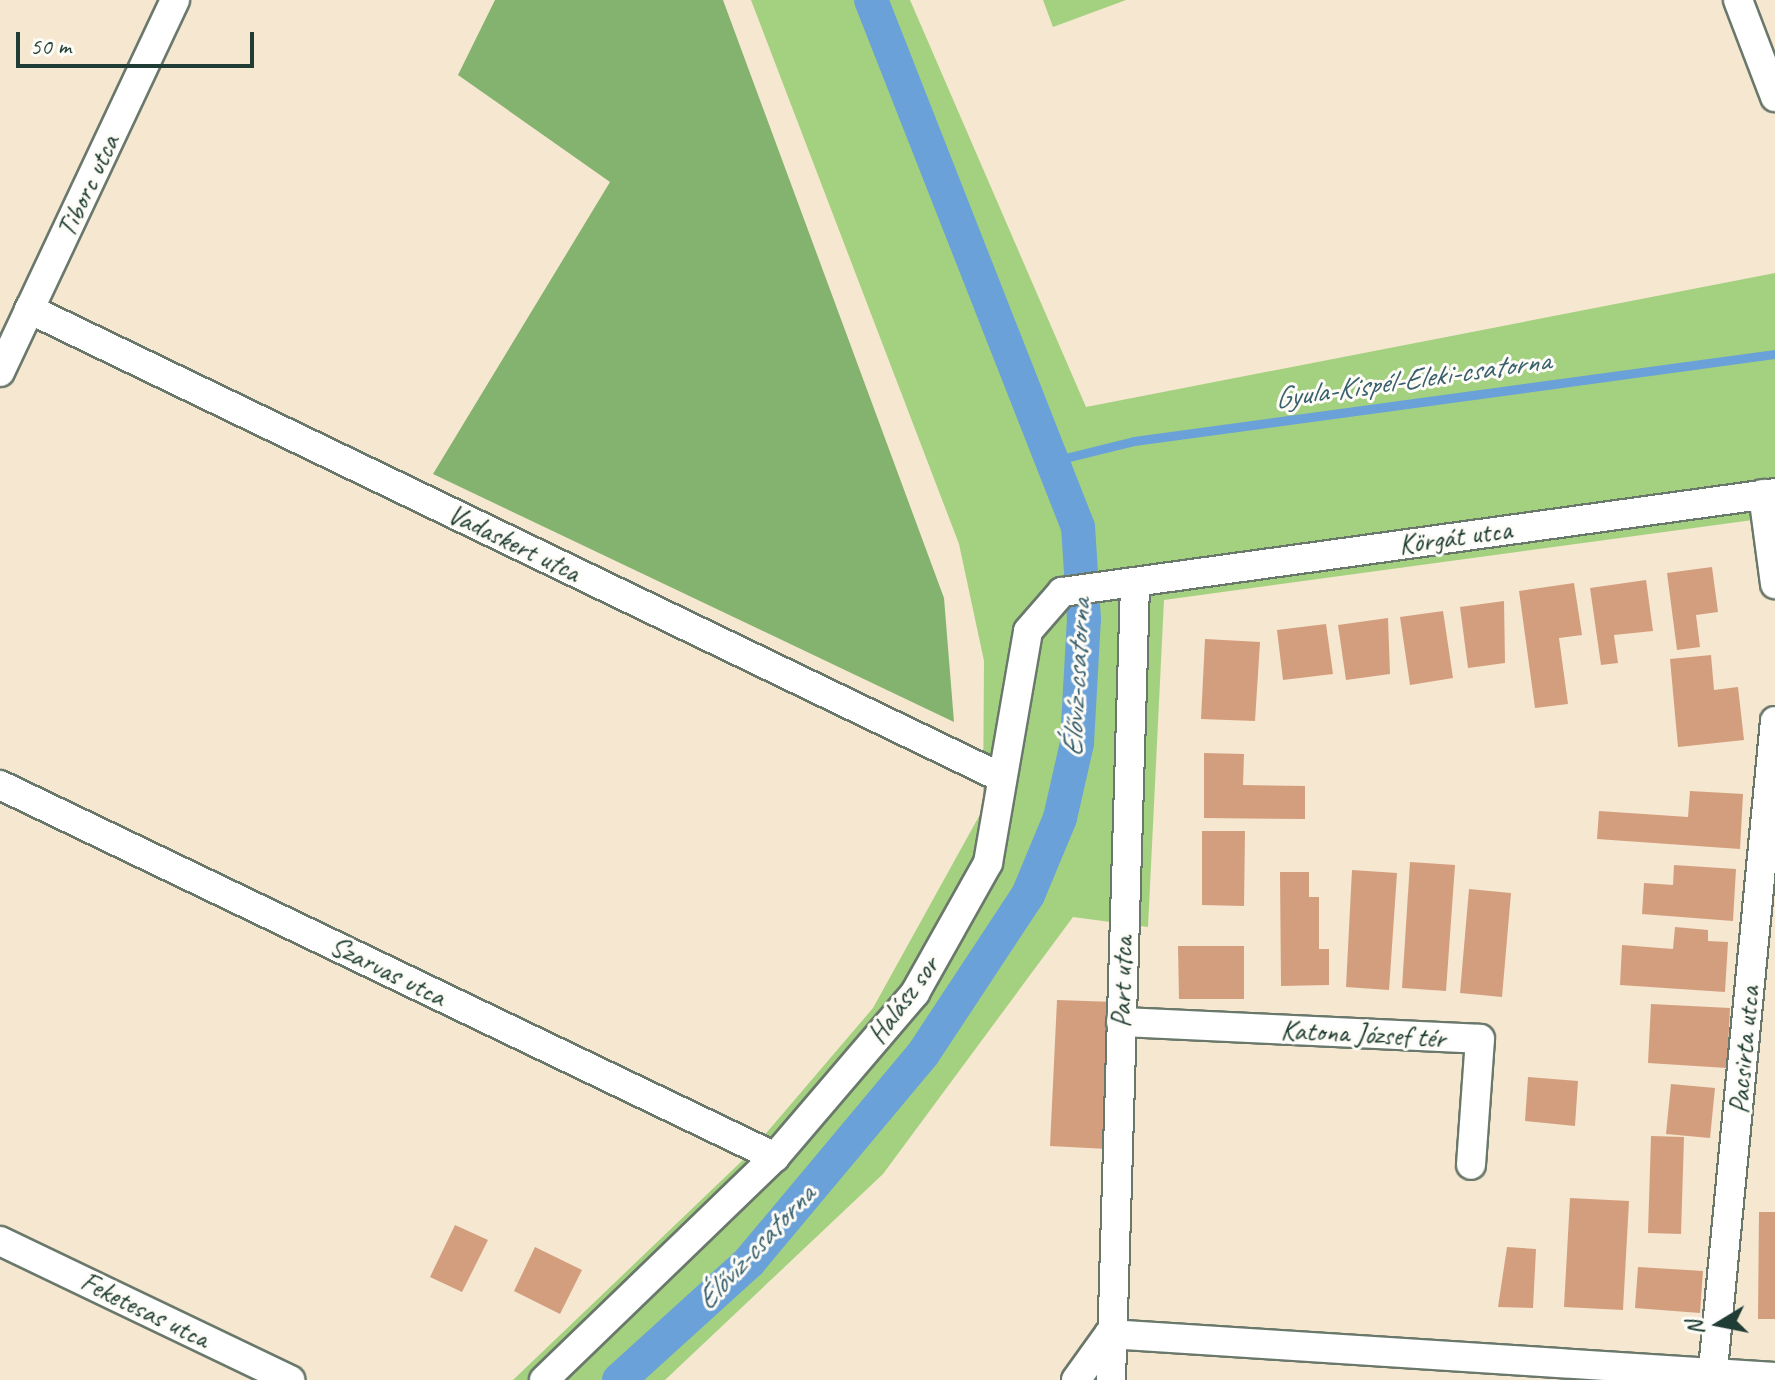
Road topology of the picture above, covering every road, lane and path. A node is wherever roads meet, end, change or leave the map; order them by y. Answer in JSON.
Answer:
{"nodes":[{"id":1,"x":175,"y":0,"type":"edge"},
{"id":2,"x":1738,"y":0,"type":"edge"},
{"id":3,"x":1775,"y":97,"type":"edge"},
{"id":4,"x":29,"y":309,"type":"junction"},
{"id":5,"x":0,"y":372,"type":"edge"},
{"id":6,"x":1769,"y":494,"type":"edge"},
{"id":7,"x":1135,"y":584,"type":"junction"},
{"id":8,"x":1775,"y":584,"type":"edge"},
{"id":9,"x":1775,"y":721,"type":"edge"},
{"id":10,"x":1000,"y":777,"type":"junction"},
{"id":11,"x":0,"y":785,"type":"edge"},
{"id":12,"x":1121,"y":1022,"type":"junction"},
{"id":13,"x":775,"y":1157,"type":"junction"},
{"id":14,"x":1471,"y":1165,"type":"dead end"},
{"id":15,"x":0,"y":1241,"type":"edge"},
{"id":16,"x":1109,"y":1334,"type":"junction"},
{"id":17,"x":1712,"y":1377,"type":"edge"},
{"id":18,"x":1775,"y":1377,"type":"edge"},
{"id":19,"x":290,"y":1380,"type":"edge"},
{"id":20,"x":544,"y":1380,"type":"edge"},
{"id":21,"x":1076,"y":1380,"type":"edge"},
{"id":22,"x":1111,"y":1380,"type":"edge"}],
"edges":[{"from":1,"to":4,"type":"street","name":"Tiborc utca"},
{"from":2,"to":3,"type":"street"},
{"from":4,"to":5,"type":"street","name":"Tiborc utca"},
{"from":4,"to":10,"type":"street","name":"Vadaskert utca"},
{"from":6,"to":7,"type":"street","name":"Körgát utca"},
{"from":6,"to":8,"type":"street"},
{"from":7,"to":10,"type":"street","name":"Halász sor"},
{"from":7,"to":12,"type":"street","name":"Part utca"},
{"from":9,"to":17,"type":"street","name":"Pacsirta utca"},
{"from":10,"to":13,"type":"street","name":"Halász sor"},
{"from":11,"to":13,"type":"street","name":"Szarvas utca"},
{"from":12,"to":14,"type":"street","name":"Katona József tér"},
{"from":12,"to":16,"type":"street","name":"Part utca"},
{"from":13,"to":20,"type":"street","name":"Halász sor"},
{"from":15,"to":19,"type":"street","name":"Feketesas utca"},
{"from":16,"to":17,"type":"street"},
{"from":16,"to":21,"type":"street"},
{"from":16,"to":22,"type":"street","name":"Part utca"},
{"from":17,"to":18,"type":"street"}]}
